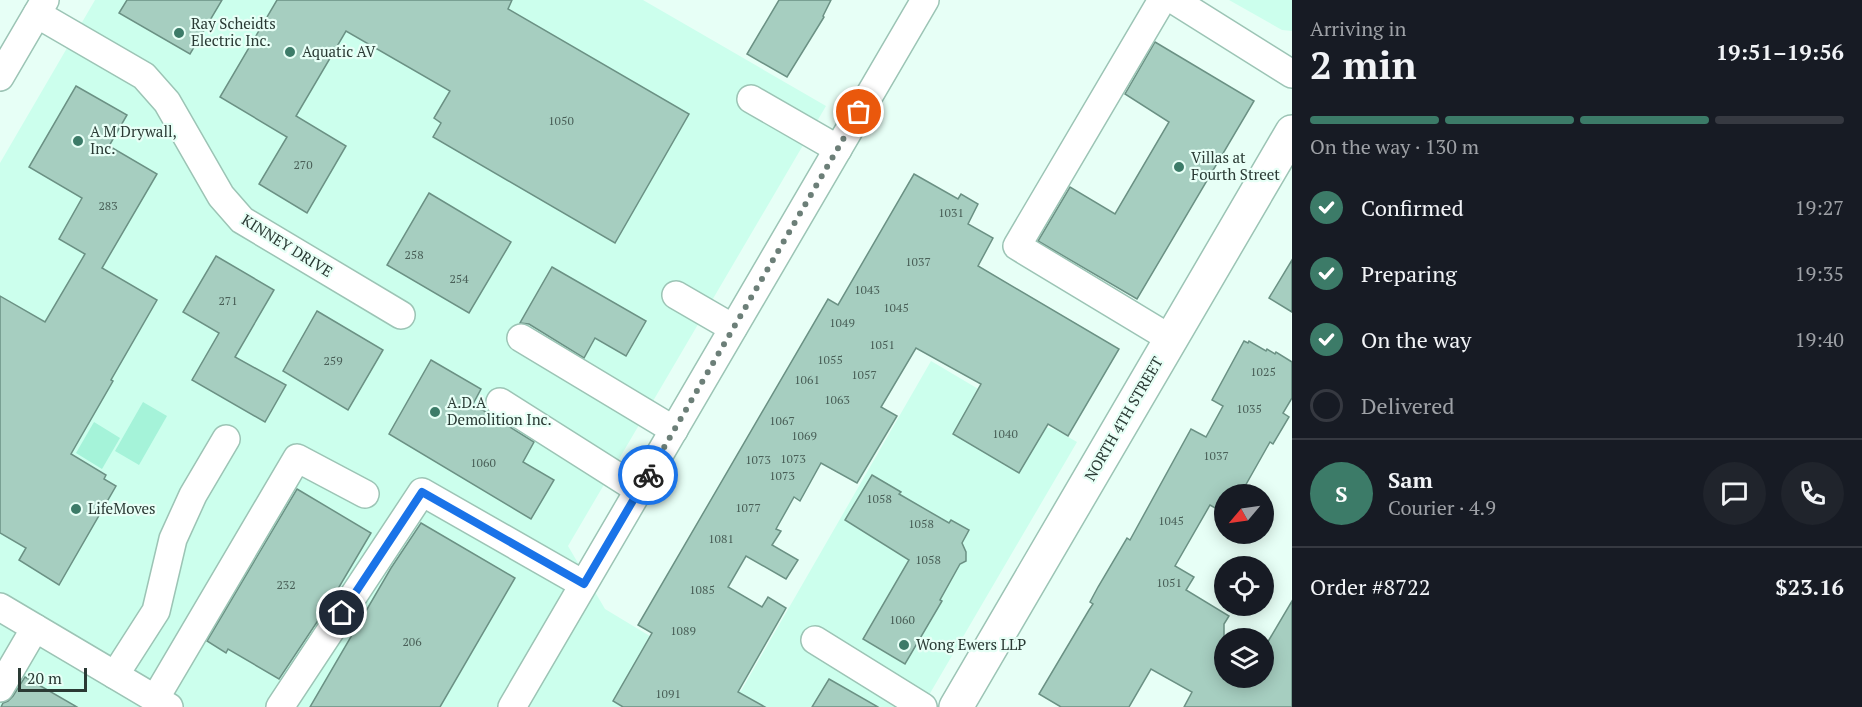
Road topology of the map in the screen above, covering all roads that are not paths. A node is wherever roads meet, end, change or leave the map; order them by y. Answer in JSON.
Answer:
{"nodes":[{"id":1,"x":925,"y":0,"type":"edge"},
{"id":2,"x":1162,"y":0,"type":"edge"},
{"id":3,"x":1174,"y":0,"type":"edge"},
{"id":4,"x":41,"y":7,"type":"edge"},
{"id":5,"x":1292,"y":74,"type":"edge"},
{"id":6,"x":0,"y":77,"type":"edge"},
{"id":7,"x":751,"y":99,"type":"dead end"},
{"id":8,"x":1292,"y":132,"type":"edge"},
{"id":9,"x":838,"y":149,"type":"junction"},
{"id":10,"x":676,"y":295,"type":"dead end"},
{"id":11,"x":401,"y":315,"type":"dead end"},
{"id":12,"x":733,"y":328,"type":"junction"},
{"id":13,"x":521,"y":338,"type":"dead end"},
{"id":14,"x":1171,"y":339,"type":"junction"},
{"id":15,"x":500,"y":402,"type":"dead end"},
{"id":16,"x":674,"y":430,"type":"junction"},
{"id":17,"x":226,"y":439,"type":"dead end"},
{"id":18,"x":639,"y":490,"type":"junction"},
{"id":19,"x":365,"y":494,"type":"dead end"},
{"id":20,"x":584,"y":584,"type":"junction"},
{"id":21,"x":0,"y":607,"type":"edge"},
{"id":22,"x":35,"y":628,"type":"junction"},
{"id":23,"x":815,"y":640,"type":"dead end"},
{"id":24,"x":115,"y":675,"type":"junction"},
{"id":25,"x":0,"y":688,"type":"edge"},
{"id":26,"x":149,"y":701,"type":"edge"},
{"id":27,"x":280,"y":707,"type":"edge"},
{"id":28,"x":512,"y":707,"type":"edge"},
{"id":29,"x":923,"y":707,"type":"edge"},
{"id":30,"x":956,"y":707,"type":"edge"}],
"edges":[{"from":1,"to":9,"type":"street"},
{"from":2,"to":14,"type":"street"},
{"from":3,"to":5,"type":"street"},
{"from":4,"to":6,"type":"street"},
{"from":4,"to":11,"type":"street","name":"KINNEY DRIVE"},
{"from":7,"to":9,"type":"street"},
{"from":8,"to":14,"type":"main road","name":"NORTH 4TH STREET"},
{"from":9,"to":12,"type":"street"},
{"from":10,"to":12,"type":"street"},
{"from":12,"to":16,"type":"street"},
{"from":13,"to":16,"type":"street"},
{"from":14,"to":30,"type":"main road","name":"NORTH 4TH STREET"},
{"from":15,"to":18,"type":"street"},
{"from":16,"to":18,"type":"street"},
{"from":17,"to":24,"type":"street"},
{"from":18,"to":20,"type":"street"},
{"from":19,"to":26,"type":"street"},
{"from":20,"to":27,"type":"street"},
{"from":20,"to":28,"type":"street"},
{"from":21,"to":22,"type":"street"},
{"from":22,"to":24,"type":"street"},
{"from":22,"to":25,"type":"street"},
{"from":23,"to":29,"type":"street"},
{"from":24,"to":26,"type":"street"}]}
